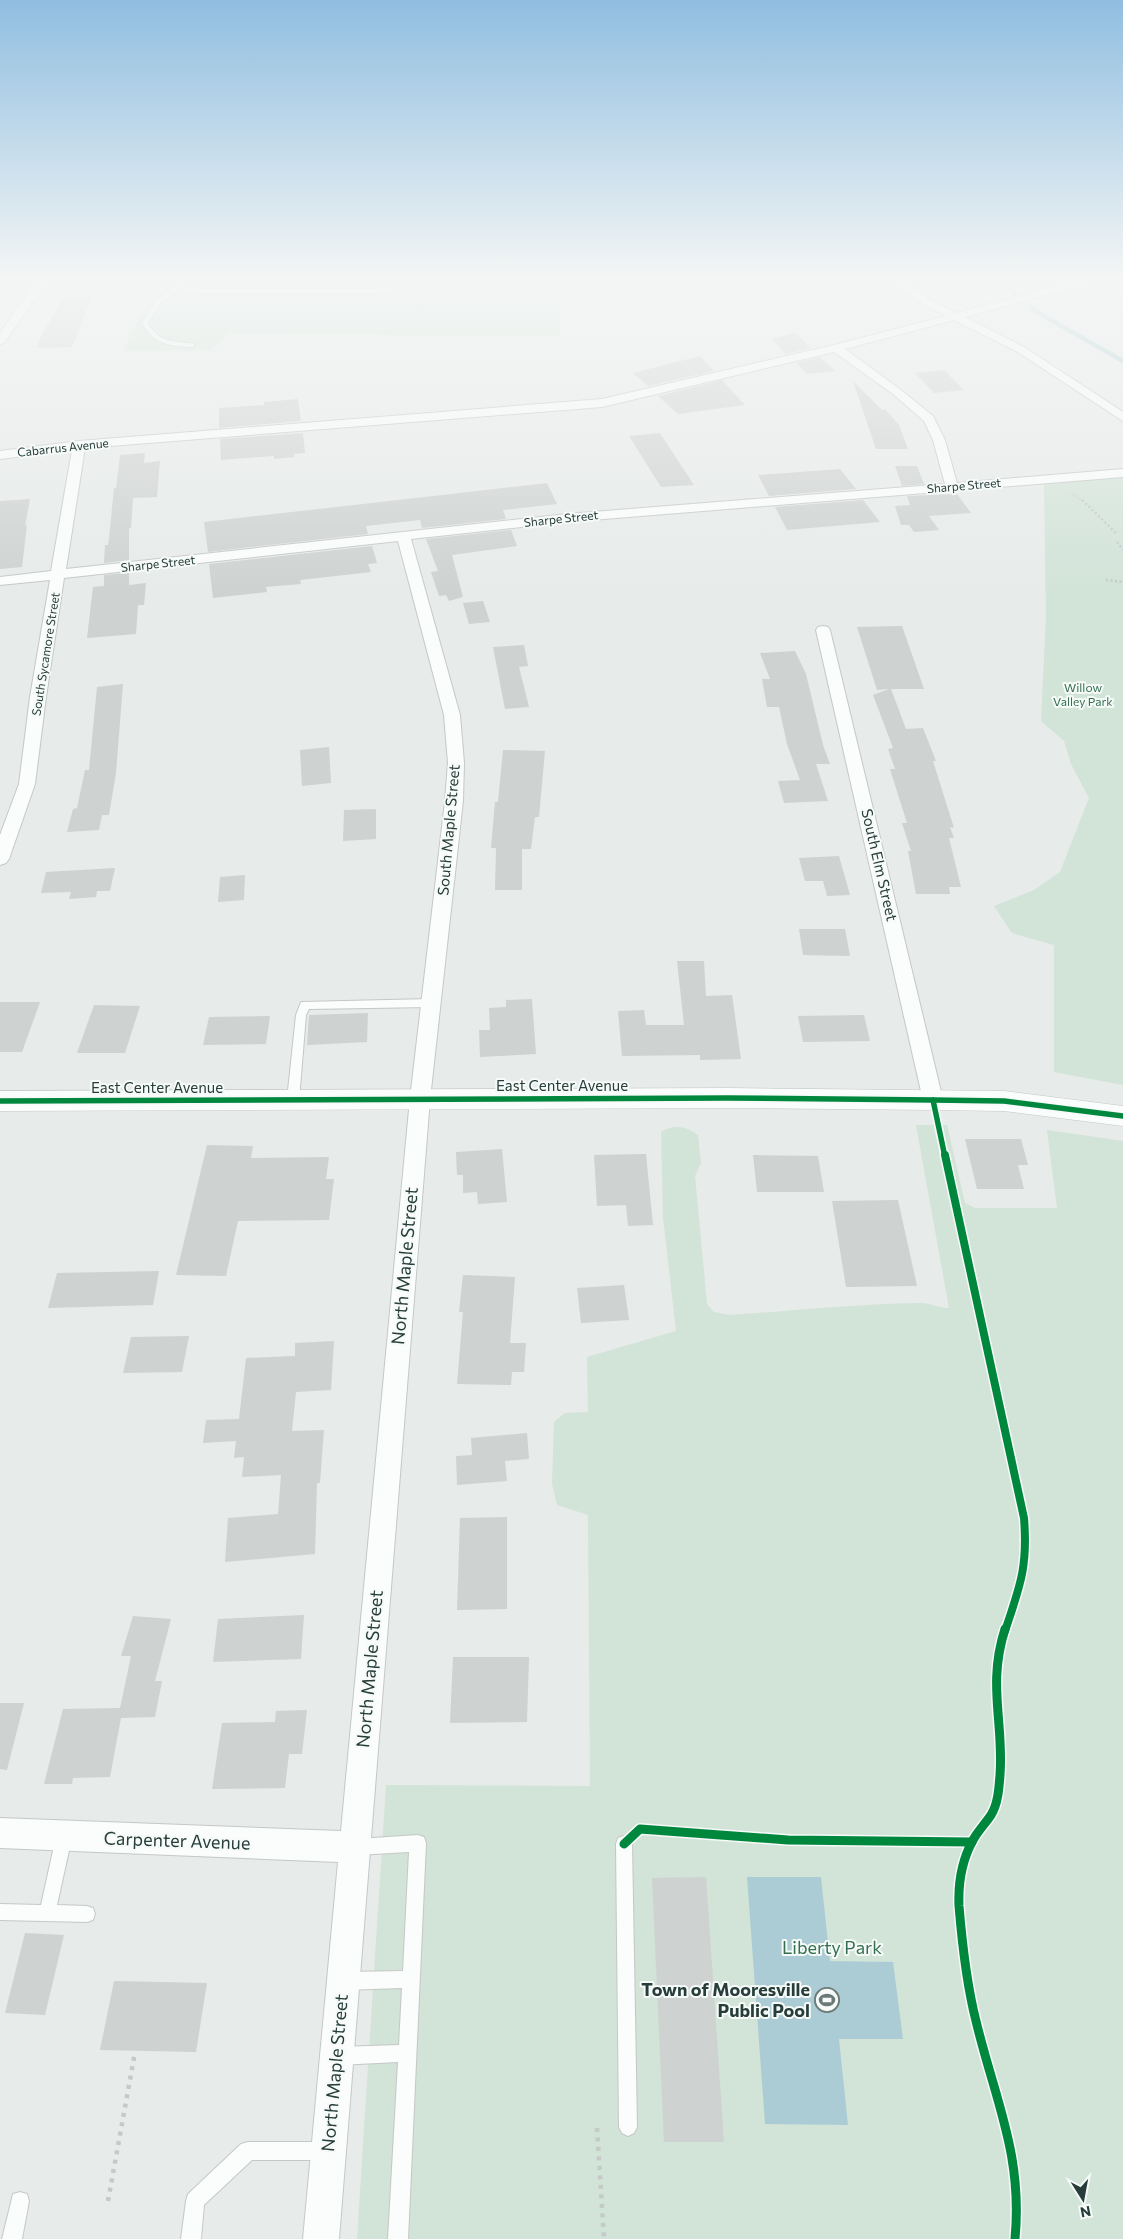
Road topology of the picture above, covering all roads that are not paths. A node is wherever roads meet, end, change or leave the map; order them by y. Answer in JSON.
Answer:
{"nodes":[{"id":1,"x":689,"y":382,"type":"edge"},
{"id":2,"x":884,"y":382,"type":"edge"},
{"id":3,"x":1071,"y":382,"type":"edge"},
{"id":4,"x":1123,"y":417,"type":"edge"},
{"id":5,"x":79,"y":445,"type":"junction"},
{"id":6,"x":0,"y":455,"type":"edge"},
{"id":7,"x":1123,"y":473,"type":"edge"},
{"id":8,"x":952,"y":487,"type":"junction"},
{"id":9,"x":404,"y":537,"type":"junction"},
{"id":10,"x":58,"y":574,"type":"junction"},
{"id":11,"x":0,"y":580,"type":"edge"},
{"id":12,"x":823,"y":630,"type":"dead end"},
{"id":13,"x":2,"y":850,"type":"edge"},
{"id":14,"x":431,"y":1003,"type":"junction"},
{"id":15,"x":420,"y":1099,"type":"junction"},
{"id":16,"x":293,"y":1100,"type":"junction"},
{"id":17,"x":933,"y":1100,"type":"junction"},
{"id":18,"x":0,"y":1101,"type":"edge"},
{"id":19,"x":1123,"y":1116,"type":"edge"},
{"id":20,"x":0,"y":1834,"type":"edge"},
{"id":21,"x":64,"y":1836,"type":"junction"},
{"id":22,"x":624,"y":1844,"type":"dead end"},
{"id":23,"x":355,"y":1847,"type":"junction"},
{"id":24,"x":0,"y":1912,"type":"edge"},
{"id":25,"x":47,"y":1913,"type":"junction"},
{"id":26,"x":87,"y":1914,"type":"dead end"},
{"id":27,"x":412,"y":1979,"type":"junction"},
{"id":28,"x":343,"y":1981,"type":"junction"},
{"id":29,"x":408,"y":2053,"type":"junction"},
{"id":30,"x":337,"y":2056,"type":"junction"},
{"id":31,"x":628,"y":2127,"type":"dead end"},
{"id":32,"x":329,"y":2151,"type":"junction"},
{"id":33,"x":20,"y":2201,"type":"dead end"},
{"id":34,"x":12,"y":2239,"type":"edge"},
{"id":35,"x":191,"y":2239,"type":"edge"},
{"id":36,"x":321,"y":2239,"type":"edge"},
{"id":37,"x":398,"y":2239,"type":"edge"}],
"edges":[{"from":1,"to":5,"type":"street","name":"Cabarrus Avenue"},
{"from":2,"to":8,"type":"street"},
{"from":3,"to":4,"type":"street"},
{"from":5,"to":6,"type":"street","name":"Cabarrus Avenue"},
{"from":5,"to":10,"type":"street","name":"South Sycamore Street"},
{"from":7,"to":8,"type":"street","name":"Sharpe Street"},
{"from":8,"to":9,"type":"street","name":"Sharpe Street"},
{"from":9,"to":10,"type":"street","name":"Sharpe Street"},
{"from":9,"to":14,"type":"street","name":"South Maple Street"},
{"from":10,"to":11,"type":"street","name":"Sharpe Street"},
{"from":10,"to":13,"type":"street","name":"South Sycamore Street"},
{"from":12,"to":17,"type":"street","name":"South Elm Street"},
{"from":14,"to":15,"type":"street","name":"South Maple Street"},
{"from":14,"to":16,"type":"lane"},
{"from":15,"to":16,"type":"street","name":"East Center Avenue"},
{"from":15,"to":17,"type":"street","name":"East Center Avenue"},
{"from":15,"to":23,"type":"street","name":"North Maple Street"},
{"from":16,"to":18,"type":"street","name":"East Center Avenue"},
{"from":17,"to":19,"type":"street","name":"East Center Avenue"},
{"from":20,"to":21,"type":"street","name":"Carpenter Avenue"},
{"from":21,"to":23,"type":"street","name":"Carpenter Avenue"},
{"from":21,"to":25,"type":"lane"},
{"from":22,"to":31,"type":"lane"},
{"from":23,"to":27,"type":"lane"},
{"from":23,"to":28,"type":"street","name":"North Maple Street"},
{"from":24,"to":25,"type":"lane"},
{"from":25,"to":26,"type":"lane"},
{"from":27,"to":28,"type":"lane"},
{"from":27,"to":29,"type":"lane"},
{"from":28,"to":30,"type":"street","name":"North Maple Street"},
{"from":29,"to":30,"type":"lane"},
{"from":29,"to":37,"type":"lane"},
{"from":30,"to":32,"type":"street","name":"North Maple Street"},
{"from":32,"to":35,"type":"lane"},
{"from":32,"to":36,"type":"street","name":"North Maple Street"},
{"from":33,"to":34,"type":"lane"}]}
